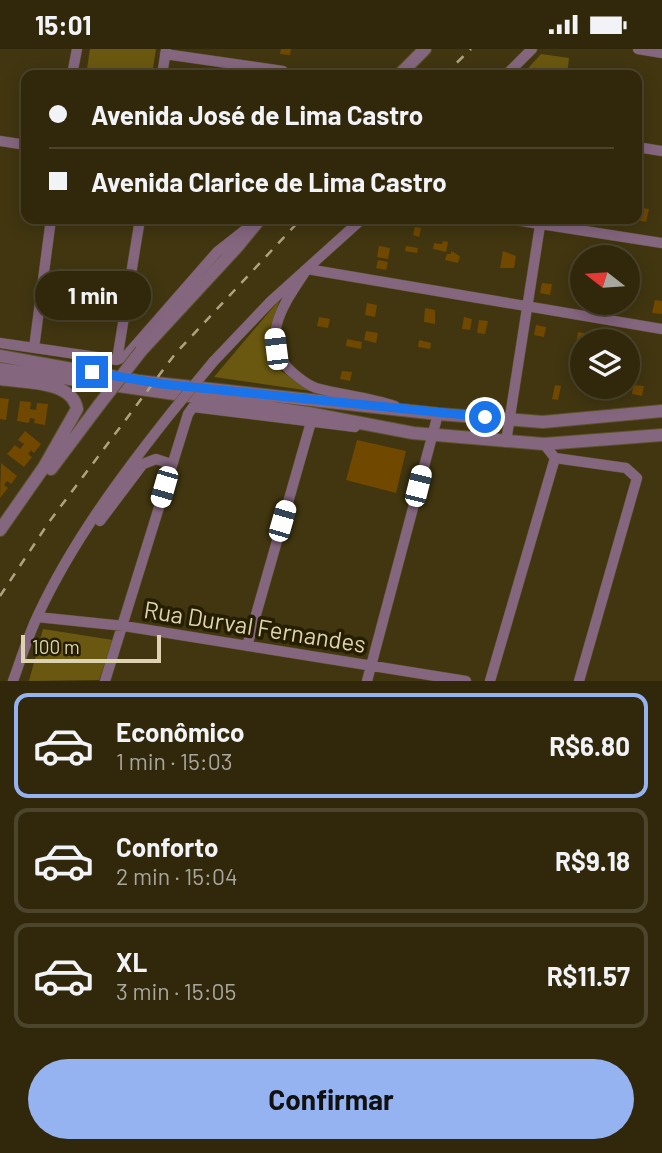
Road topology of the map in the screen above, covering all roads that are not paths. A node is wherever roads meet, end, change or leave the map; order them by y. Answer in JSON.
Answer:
{"nodes":[{"id":1,"x":77,"y":49,"type":"edge"},
{"id":2,"x":425,"y":49,"type":"edge"},
{"id":3,"x":532,"y":49,"type":"edge"},
{"id":4,"x":638,"y":49,"type":"edge"},
{"id":5,"x":165,"y":52,"type":"edge"},
{"id":6,"x":662,"y":53,"type":"edge"},
{"id":7,"x":73,"y":70,"type":"edge"},
{"id":8,"x":163,"y":70,"type":"edge"},
{"id":9,"x":246,"y":70,"type":"edge"},
{"id":10,"x":404,"y":70,"type":"edge"},
{"id":11,"x":511,"y":70,"type":"edge"},
{"id":12,"x":0,"y":141,"type":"edge"},
{"id":13,"x":21,"y":144,"type":"edge"},
{"id":14,"x":642,"y":148,"type":"edge"},
{"id":15,"x":662,"y":151,"type":"edge"},
{"id":16,"x":50,"y":224,"type":"edge"},
{"id":17,"x":139,"y":224,"type":"edge"},
{"id":18,"x":253,"y":224,"type":"edge"},
{"id":19,"x":255,"y":224,"type":"edge"},
{"id":20,"x":356,"y":224,"type":"edge"},
{"id":21,"x":540,"y":224,"type":"edge"},
{"id":22,"x":552,"y":224,"type":"edge"},
{"id":23,"x":662,"y":243,"type":"edge"},
{"id":24,"x":307,"y":269,"type":"junction"},
{"id":25,"x":525,"y":307,"type":"junction"},
{"id":26,"x":124,"y":323,"type":"junction"},
{"id":27,"x":662,"y":329,"type":"edge"},
{"id":28,"x":142,"y":335,"type":"junction"},
{"id":29,"x":0,"y":342,"type":"edge"},
{"id":30,"x":34,"y":348,"type":"junction"},
{"id":31,"x":0,"y":356,"type":"edge"},
{"id":32,"x":117,"y":360,"type":"junction"},
{"id":33,"x":0,"y":369,"type":"edge"},
{"id":34,"x":0,"y":379,"type":"edge"},
{"id":35,"x":408,"y":410,"type":"junction"},
{"id":36,"x":662,"y":411,"type":"edge"},
{"id":37,"x":309,"y":412,"type":"junction"},
{"id":38,"x":438,"y":414,"type":"junction"},
{"id":39,"x":509,"y":419,"type":"junction"},
{"id":40,"x":431,"y":435,"type":"junction"},
{"id":41,"x":662,"y":435,"type":"edge"},
{"id":42,"x":506,"y":442,"type":"junction"},
{"id":43,"x":544,"y":444,"type":"junction"},
{"id":44,"x":555,"y":458,"type":"junction"},
{"id":45,"x":171,"y":464,"type":"junction"},
{"id":46,"x":0,"y":530,"type":"edge"},
{"id":47,"x":58,"y":577,"type":"junction"},
{"id":48,"x":37,"y":617,"type":"junction"},
{"id":49,"x":124,"y":626,"type":"junction"},
{"id":50,"x":247,"y":646,"type":"junction"},
{"id":51,"x":371,"y":666,"type":"junction"},
{"id":52,"x":13,"y":681,"type":"edge"},
{"id":53,"x":105,"y":681,"type":"edge"},
{"id":54,"x":366,"y":681,"type":"edge"},
{"id":55,"x":466,"y":681,"type":"edge"},
{"id":56,"x":490,"y":681,"type":"edge"},
{"id":57,"x":579,"y":681,"type":"edge"}],
"edges":[{"from":1,"to":7,"type":"street"},
{"from":2,"to":10,"type":"street"},
{"from":3,"to":11,"type":"street"},
{"from":4,"to":6,"type":"street"},
{"from":5,"to":8,"type":"street"},
{"from":5,"to":9,"type":"street"},
{"from":12,"to":13,"type":"street"},
{"from":14,"to":15,"type":"street"},
{"from":16,"to":30,"type":"street"},
{"from":17,"to":26,"type":"street"},
{"from":18,"to":28,"type":"street"},
{"from":19,"to":46,"type":"street","bridge":true},
{"from":20,"to":24,"type":"street"},
{"from":21,"to":25,"type":"street"},
{"from":22,"to":23,"type":"street"},
{"from":24,"to":25,"type":"street"},
{"from":24,"to":35,"type":"street"},
{"from":24,"to":47,"type":"street","bridge":true},
{"from":25,"to":27,"type":"street"},
{"from":25,"to":39,"type":"street"},
{"from":26,"to":28,"type":"street"},
{"from":26,"to":32,"type":"street"},
{"from":28,"to":32,"type":"street"},
{"from":29,"to":30,"type":"street"},
{"from":30,"to":32,"type":"street"},
{"from":31,"to":37,"type":"street"},
{"from":33,"to":37,"type":"street"},
{"from":34,"to":46,"type":"street"},
{"from":35,"to":37,"type":"street"},
{"from":35,"to":38,"type":"street"},
{"from":36,"to":39,"type":"street"},
{"from":37,"to":40,"type":"street"},
{"from":37,"to":45,"type":"street"},
{"from":37,"to":50,"type":"street"},
{"from":38,"to":39,"type":"street"},
{"from":38,"to":40,"type":"street"},
{"from":39,"to":42,"type":"street"},
{"from":40,"to":42,"type":"street"},
{"from":40,"to":51,"type":"street"},
{"from":41,"to":43,"type":"street"},
{"from":42,"to":43,"type":"street"},
{"from":43,"to":44,"type":"street"},
{"from":44,"to":56,"type":"street"},
{"from":44,"to":57,"type":"street"},
{"from":45,"to":47,"type":"street"},
{"from":45,"to":49,"type":"street"},
{"from":47,"to":48,"type":"street"},
{"from":48,"to":49,"type":"street","name":"Rua Durval Fernandes"},
{"from":48,"to":52,"type":"street"},
{"from":49,"to":50,"type":"street","name":"Rua Durval Fernandes"},
{"from":49,"to":53,"type":"street"},
{"from":50,"to":51,"type":"street","name":"Rua Durval Fernandes"},
{"from":51,"to":54,"type":"street"},
{"from":51,"to":55,"type":"street","name":"Rua Durval Fernandes"}]}
